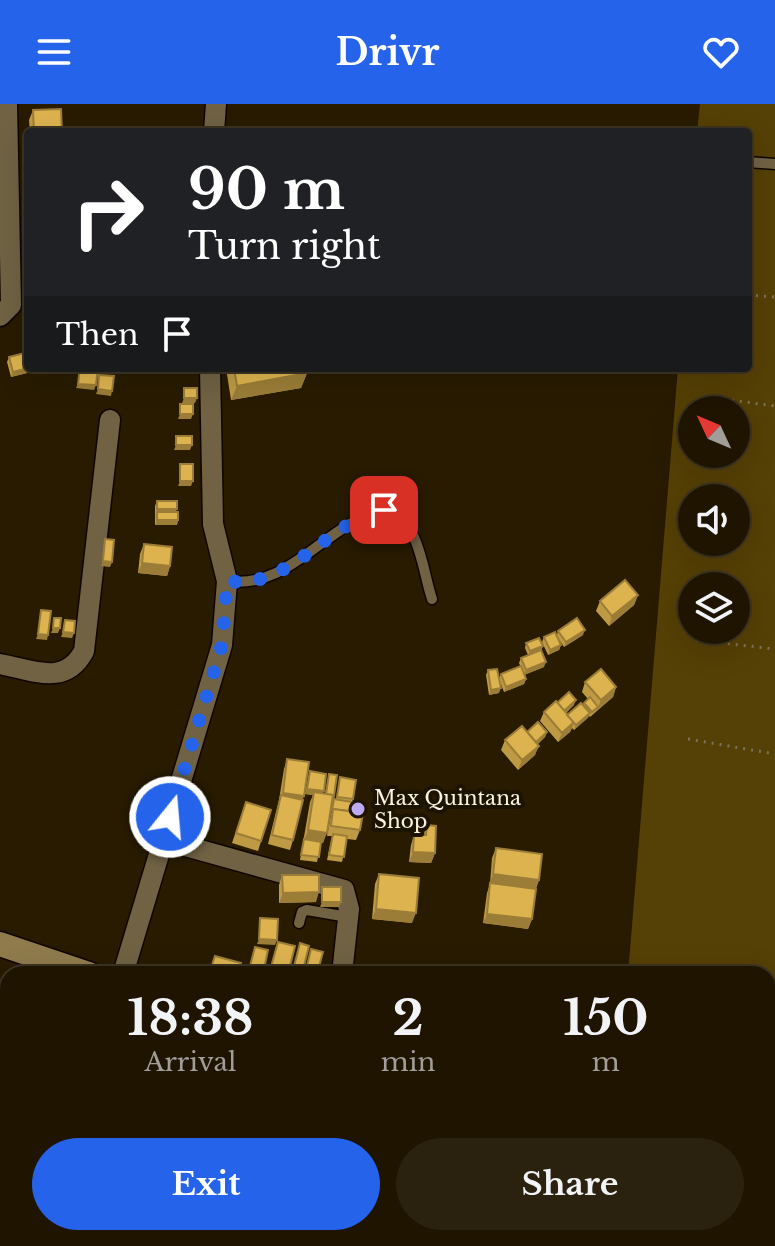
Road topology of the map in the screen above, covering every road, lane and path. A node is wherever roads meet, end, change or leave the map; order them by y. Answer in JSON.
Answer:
{"nodes":[{"id":1,"x":7,"y":104,"type":"edge"},
{"id":2,"x":216,"y":104,"type":"edge"},
{"id":3,"x":214,"y":128,"type":"edge"},
{"id":4,"x":752,"y":162,"type":"edge"},
{"id":5,"x":775,"y":164,"type":"edge"},
{"id":6,"x":752,"y":295,"type":"edge"},
{"id":7,"x":775,"y":297,"type":"edge"},
{"id":8,"x":0,"y":316,"type":"edge"},
{"id":9,"x":210,"y":372,"type":"edge"},
{"id":10,"x":750,"y":403,"type":"edge"},
{"id":11,"x":775,"y":406,"type":"edge"},
{"id":12,"x":110,"y":420,"type":"dead end"},
{"id":13,"x":227,"y":581,"type":"junction"},
{"id":14,"x":432,"y":599,"type":"dead end"},
{"id":15,"x":731,"y":644,"type":"edge"},
{"id":16,"x":775,"y":649,"type":"edge"},
{"id":17,"x":0,"y":664,"type":"edge"},
{"id":18,"x":688,"y":739,"type":"dead end"},
{"id":19,"x":775,"y":754,"type":"edge"},
{"id":20,"x":164,"y":840,"type":"junction"},
{"id":21,"x":348,"y":917,"type":"junction"},
{"id":22,"x":299,"y":923,"type":"dead end"},
{"id":23,"x":0,"y":945,"type":"edge"},
{"id":24,"x":62,"y":966,"type":"edge"},
{"id":25,"x":125,"y":966,"type":"edge"},
{"id":26,"x":343,"y":966,"type":"edge"}],
"edges":[{"from":1,"to":8,"type":"street"},
{"from":2,"to":3,"type":"street"},
{"from":4,"to":5,"type":"lane"},
{"from":6,"to":7,"type":"path"},
{"from":9,"to":13,"type":"street"},
{"from":10,"to":11,"type":"path"},
{"from":12,"to":17,"type":"street"},
{"from":13,"to":14,"type":"lane"},
{"from":13,"to":20,"type":"street"},
{"from":15,"to":16,"type":"path"},
{"from":18,"to":19,"type":"path"},
{"from":20,"to":21,"type":"street"},
{"from":20,"to":25,"type":"street"},
{"from":21,"to":22,"type":"lane"},
{"from":21,"to":26,"type":"street"},
{"from":23,"to":24,"type":"street"}]}
